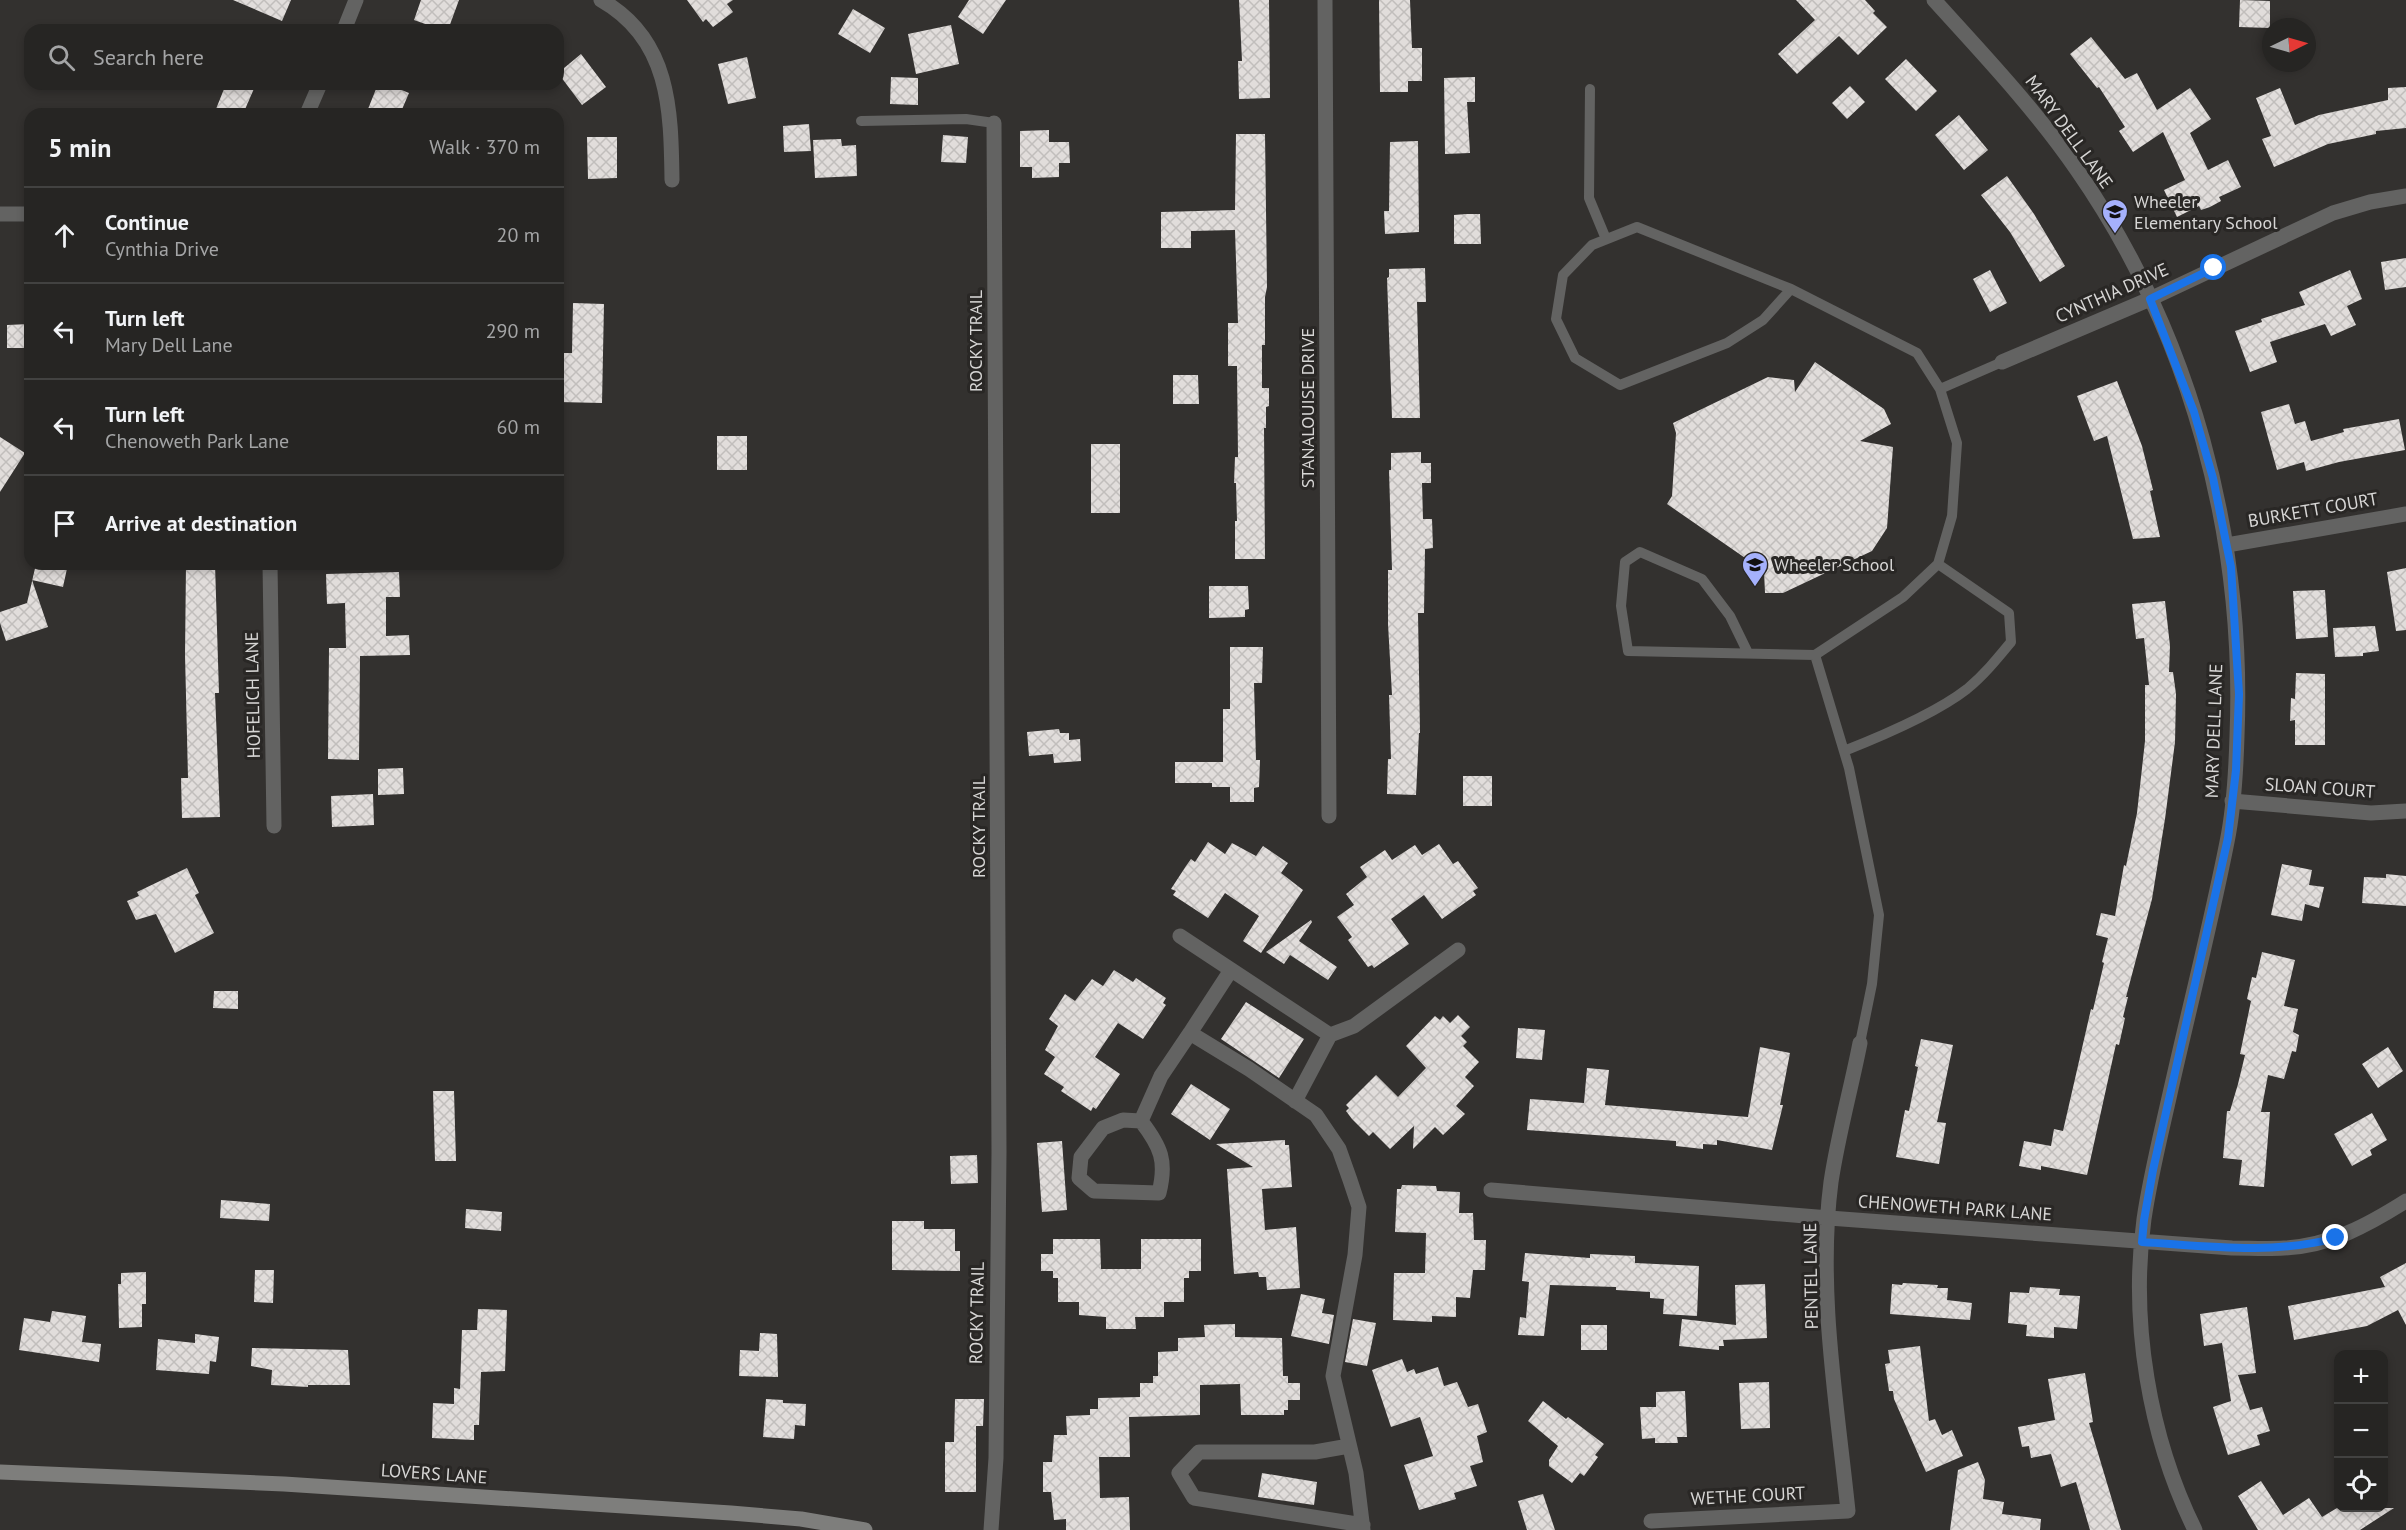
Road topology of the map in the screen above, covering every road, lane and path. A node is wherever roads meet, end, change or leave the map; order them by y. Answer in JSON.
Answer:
{"nodes":[{"id":1,"x":357,"y":0,"type":"edge"},
{"id":2,"x":601,"y":0,"type":"edge"},
{"id":3,"x":1325,"y":0,"type":"edge"},
{"id":4,"x":1934,"y":0,"type":"edge"},
{"id":5,"x":347,"y":24,"type":"edge"},
{"id":6,"x":1590,"y":89,"type":"dead end"},
{"id":7,"x":318,"y":90,"type":"edge"},
{"id":8,"x":310,"y":108,"type":"edge"},
{"id":9,"x":861,"y":121,"type":"dead end"},
{"id":10,"x":994,"y":123,"type":"joint"},
{"id":11,"x":672,"y":180,"type":"dead end"},
{"id":12,"x":2406,"y":196,"type":"edge"},
{"id":13,"x":0,"y":214,"type":"edge"},
{"id":14,"x":24,"y":214,"type":"edge"},
{"id":15,"x":1606,"y":239,"type":"junction"},
{"id":16,"x":1791,"y":289,"type":"junction"},
{"id":17,"x":2150,"y":299,"type":"junction"},
{"id":18,"x":2002,"y":362,"type":"joint"},
{"id":19,"x":1940,"y":389,"type":"junction"},
{"id":20,"x":2406,"y":514,"type":"edge"},
{"id":21,"x":2227,"y":544,"type":"junction"},
{"id":22,"x":1938,"y":564,"type":"junction"},
{"id":23,"x":270,"y":570,"type":"edge"},
{"id":24,"x":1748,"y":653,"type":"junction"},
{"id":25,"x":1815,"y":655,"type":"junction"},
{"id":26,"x":1844,"y":751,"type":"junction"},
{"id":27,"x":2232,"y":801,"type":"junction"},
{"id":28,"x":2406,"y":811,"type":"edge"},
{"id":29,"x":1329,"y":816,"type":"dead end"},
{"id":30,"x":274,"y":826,"type":"dead end"},
{"id":31,"x":1180,"y":936,"type":"dead end"},
{"id":32,"x":1458,"y":951,"type":"dead end"},
{"id":33,"x":1230,"y":970,"type":"junction"},
{"id":34,"x":1190,"y":1034,"type":"junction"},
{"id":35,"x":1330,"y":1035,"type":"junction"},
{"id":36,"x":1860,"y":1043,"type":"joint"},
{"id":37,"x":1295,"y":1101,"type":"junction"},
{"id":38,"x":1142,"y":1121,"type":"junction"},
{"id":39,"x":1491,"y":1190,"type":"dead end"},
{"id":40,"x":2406,"y":1202,"type":"edge"},
{"id":41,"x":1829,"y":1218,"type":"junction"},
{"id":42,"x":2142,"y":1242,"type":"junction"},
{"id":43,"x":1349,"y":1446,"type":"junction"},
{"id":44,"x":0,"y":1472,"type":"edge"},
{"id":45,"x":1848,"y":1510,"type":"joint"},
{"id":46,"x":1651,"y":1521,"type":"dead end"},
{"id":47,"x":1363,"y":1527,"type":"edge"},
{"id":48,"x":865,"y":1530,"type":"edge"},
{"id":49,"x":991,"y":1530,"type":"edge"},
{"id":50,"x":2196,"y":1530,"type":"edge"}],
"edges":[{"from":1,"to":5,"type":"street"},
{"from":2,"to":11,"type":"street"},
{"from":3,"to":29,"type":"street","name":"STANALOUISE DRIVE"},
{"from":4,"to":17,"type":"street","name":"MARY DELL LANE"},
{"from":6,"to":15,"type":"lane"},
{"from":7,"to":8,"type":"street"},
{"from":9,"to":10,"type":"lane"},
{"from":10,"to":49,"type":"street","name":"ROCKY TRAIL"},
{"from":12,"to":17,"type":"street","name":"CYNTHIA DRIVE"},
{"from":13,"to":14,"type":"street"},
{"from":15,"to":16,"type":"lane"},
{"from":15,"to":16,"type":"lane"},
{"from":16,"to":19,"type":"lane"},
{"from":17,"to":18,"type":"street","name":"CYNTHIA DRIVE"},
{"from":17,"to":21,"type":"street","name":"MARY DELL LANE"},
{"from":18,"to":19,"type":"lane"},
{"from":19,"to":22,"type":"lane"},
{"from":20,"to":21,"type":"street","name":"BURKETT COURT"},
{"from":21,"to":27,"type":"street","name":"MARY DELL LANE"},
{"from":22,"to":25,"type":"lane"},
{"from":22,"to":26,"type":"lane"},
{"from":23,"to":30,"type":"street","name":"HOFELICH LANE"},
{"from":24,"to":24,"type":"lane"},
{"from":24,"to":25,"type":"lane"},
{"from":25,"to":26,"type":"lane"},
{"from":26,"to":36,"type":"lane"},
{"from":27,"to":28,"type":"street","name":"SLOAN COURT"},
{"from":27,"to":42,"type":"street","name":"MARY DELL LANE"},
{"from":31,"to":33,"type":"street"},
{"from":32,"to":35,"type":"street"},
{"from":33,"to":34,"type":"street"},
{"from":33,"to":35,"type":"street"},
{"from":34,"to":37,"type":"street"},
{"from":34,"to":38,"type":"street"},
{"from":35,"to":37,"type":"street"},
{"from":36,"to":41,"type":"street","name":"PENTEL LANE"},
{"from":37,"to":43,"type":"street"},
{"from":38,"to":38,"type":"street"},
{"from":39,"to":41,"type":"street","name":"CHENOWETH PARK LANE"},
{"from":40,"to":42,"type":"street","name":"CHENOWETH PARK LANE"},
{"from":41,"to":42,"type":"street","name":"CHENOWETH PARK LANE"},
{"from":41,"to":45,"type":"street","name":"PENTEL LANE"},
{"from":42,"to":50,"type":"street","name":"MARY DELL LANE"},
{"from":43,"to":47,"type":"street"},
{"from":43,"to":47,"type":"street"},
{"from":44,"to":48,"type":"main road","name":"LOVERS LANE"},
{"from":45,"to":46,"type":"street","name":"WETHE COURT"}]}
